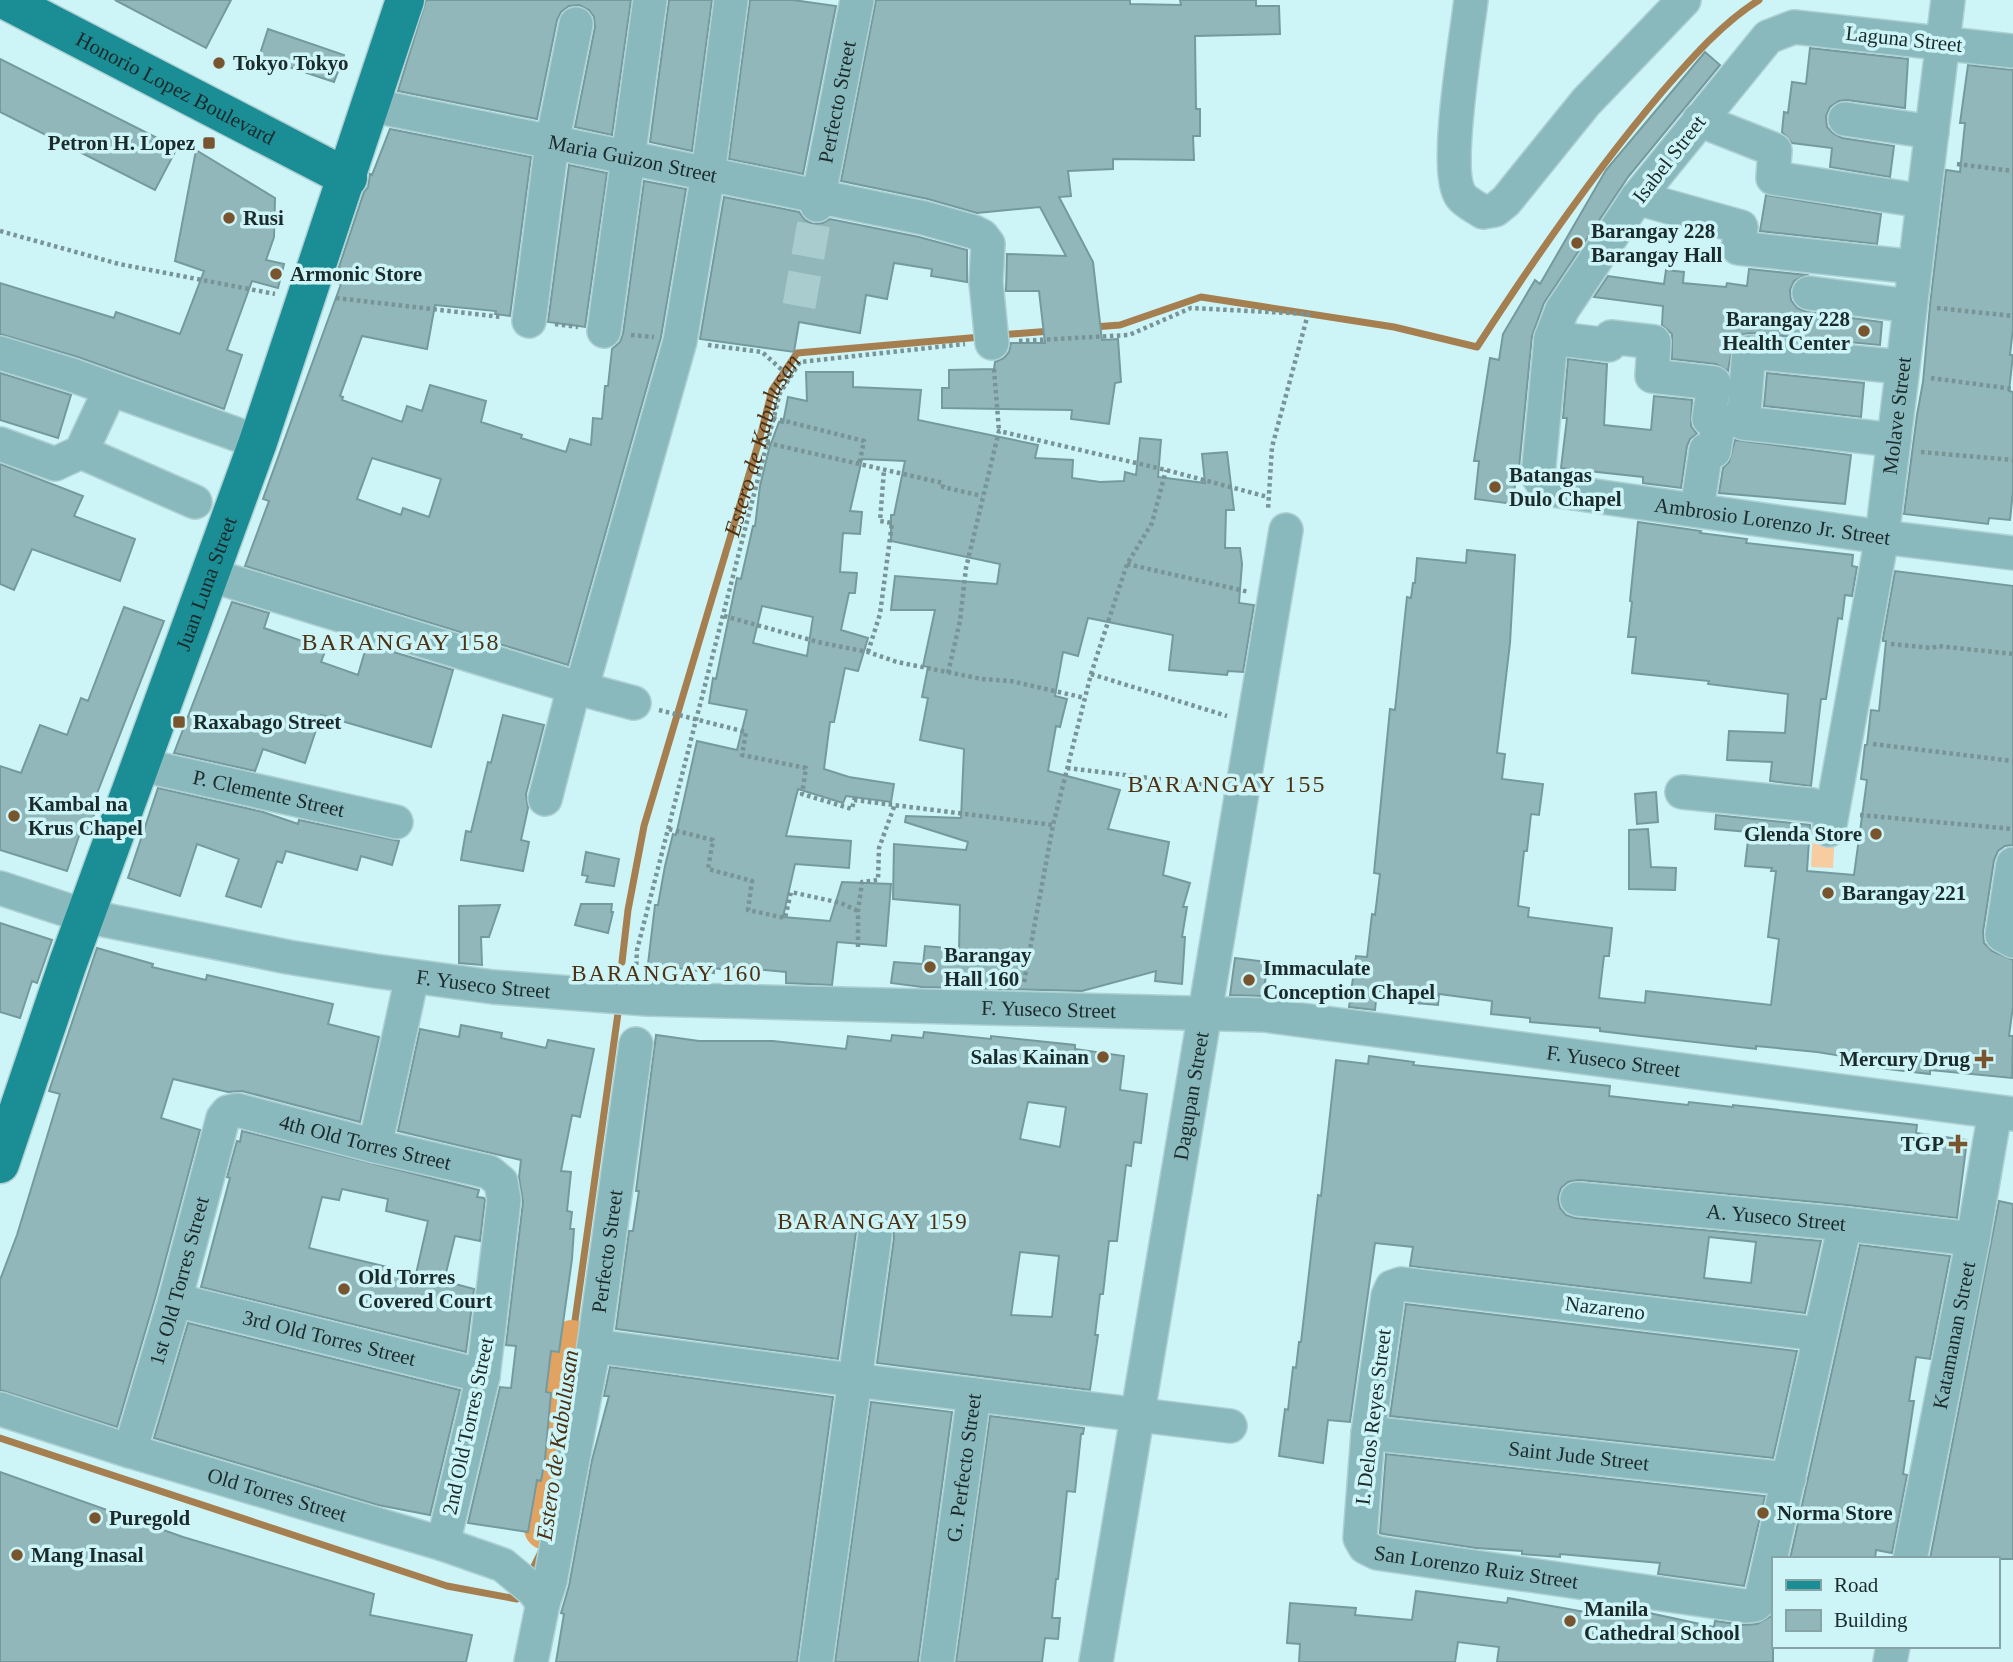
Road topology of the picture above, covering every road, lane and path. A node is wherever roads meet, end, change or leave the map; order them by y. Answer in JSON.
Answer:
{"nodes":[{"id":1,"x":5,"y":0,"type":"edge"},
{"id":2,"x":405,"y":0,"type":"edge"},
{"id":3,"x":650,"y":0,"type":"edge"},
{"id":4,"x":731,"y":0,"type":"edge"},
{"id":5,"x":857,"y":0,"type":"edge"},
{"id":6,"x":1471,"y":0,"type":"edge"},
{"id":7,"x":1684,"y":0,"type":"edge"},
{"id":8,"x":1948,"y":0,"type":"edge"},
{"id":9,"x":576,"y":24,"type":"dead end"},
{"id":10,"x":1794,"y":27,"type":"joint"},
{"id":11,"x":1942,"y":44,"type":"junction"},
{"id":12,"x":2013,"y":51,"type":"edge"},
{"id":13,"x":370,"y":105,"type":"junction"},
{"id":14,"x":1845,"y":119,"type":"dead end"},
{"id":15,"x":1699,"y":120,"type":"junction"},
{"id":16,"x":552,"y":143,"type":"junction"},
{"id":17,"x":1930,"y":146,"type":"junction"},
{"id":18,"x":628,"y":158,"type":"junction"},
{"id":19,"x":2013,"y":171,"type":"edge"},
{"id":20,"x":708,"y":174,"type":"junction"},
{"id":21,"x":348,"y":178,"type":"junction"},
{"id":22,"x":1637,"y":198,"type":"junction"},
{"id":23,"x":818,"y":201,"type":"junction"},
{"id":24,"x":1923,"y":201,"type":"junction"},
{"id":25,"x":0,"y":231,"type":"edge"},
{"id":26,"x":1915,"y":267,"type":"junction"},
{"id":27,"x":1809,"y":293,"type":"dead end"},
{"id":28,"x":309,"y":295,"type":"junction"},
{"id":29,"x":1910,"y":306,"type":"junction"},
{"id":30,"x":2013,"y":316,"type":"edge"},
{"id":31,"x":528,"y":321,"type":"dead end"},
{"id":32,"x":604,"y":331,"type":"dead end"},
{"id":33,"x":991,"y":333,"type":"junction"},
{"id":34,"x":1551,"y":338,"type":"junction"},
{"id":35,"x":0,"y":353,"type":"edge"},
{"id":36,"x":762,"y":353,"type":"dead end"},
{"id":37,"x":1902,"y":371,"type":"junction"},
{"id":38,"x":790,"y":378,"type":"junction"},
{"id":39,"x":2013,"y":389,"type":"edge"},
{"id":40,"x":110,"y":390,"type":"junction"},
{"id":41,"x":773,"y":418,"type":"junction"},
{"id":42,"x":999,"y":431,"type":"junction"},
{"id":43,"x":258,"y":442,"type":"junction"},
{"id":44,"x":767,"y":443,"type":"junction"},
{"id":45,"x":0,"y":444,"type":"edge"},
{"id":46,"x":1893,"y":445,"type":"junction"},
{"id":47,"x":82,"y":452,"type":"junction"},
{"id":48,"x":2013,"y":460,"type":"edge"},
{"id":49,"x":859,"y":465,"type":"junction"},
{"id":50,"x":884,"y":470,"type":"junction"},
{"id":51,"x":1166,"y":470,"type":"junction"},
{"id":52,"x":1538,"y":476,"type":"joint"},
{"id":53,"x":982,"y":496,"type":"junction"},
{"id":54,"x":1268,"y":497,"type":"junction"},
{"id":55,"x":195,"y":502,"type":"dead end"},
{"id":56,"x":1697,"y":510,"type":"junction"},
{"id":57,"x":1286,"y":531,"type":"joint"},
{"id":58,"x":1882,"y":537,"type":"junction"},
{"id":59,"x":2013,"y":553,"type":"edge"},
{"id":60,"x":1127,"y":564,"type":"junction"},
{"id":61,"x":210,"y":575,"type":"junction"},
{"id":62,"x":1275,"y":598,"type":"junction"},
{"id":63,"x":723,"y":616,"type":"junction"},
{"id":64,"x":1863,"y":642,"type":"junction"},
{"id":65,"x":868,"y":652,"type":"junction"},
{"id":66,"x":2013,"y":654,"type":"edge"},
{"id":67,"x":948,"y":673,"type":"junction"},
{"id":68,"x":1091,"y":674,"type":"junction"},
{"id":69,"x":578,"y":689,"type":"junction"},
{"id":70,"x":1085,"y":698,"type":"junction"},
{"id":71,"x":634,"y":704,"type":"dead end"},
{"id":72,"x":666,"y":712,"type":"dead end"},
{"id":73,"x":695,"y":720,"type":"junction"},
{"id":74,"x":1254,"y":725,"type":"junction"},
{"id":75,"x":1844,"y":740,"type":"junction"},
{"id":76,"x":2013,"y":761,"type":"edge"},
{"id":77,"x":141,"y":765,"type":"junction"},
{"id":78,"x":1068,"y":768,"type":"junction"},
{"id":79,"x":1243,"y":789,"type":"junction"},
{"id":80,"x":1682,"y":792,"type":"dead end"},
{"id":81,"x":545,"y":799,"type":"dead end"},
{"id":82,"x":894,"y":804,"type":"junction"},
{"id":83,"x":1830,"y":820,"type":"junction"},
{"id":84,"x":396,"y":822,"type":"dead end"},
{"id":85,"x":1053,"y":825,"type":"junction"},
{"id":86,"x":669,"y":829,"type":"junction"},
{"id":87,"x":2013,"y":829,"type":"edge"},
{"id":88,"x":2013,"y":864,"type":"edge"},
{"id":89,"x":0,"y":888,"type":"edge"},
{"id":90,"x":858,"y":911,"type":"junction"},
{"id":91,"x":85,"y":916,"type":"junction"},
{"id":92,"x":2013,"y":941,"type":"edge"},
{"id":93,"x":858,"y":947,"type":"dead end"},
{"id":94,"x":637,"y":950,"type":"dead end"},
{"id":95,"x":1026,"y":964,"type":"dead end"},
{"id":96,"x":412,"y":977,"type":"junction"},
{"id":97,"x":1206,"y":1014,"type":"junction"},
{"id":98,"x":636,"y":1044,"type":"dead end"},
{"id":99,"x":228,"y":1112,"type":"joint"},
{"id":100,"x":2004,"y":1113,"type":"edge"},
{"id":101,"x":375,"y":1146,"type":"junction"},
{"id":102,"x":0,"y":1164,"type":"edge"},
{"id":103,"x":500,"y":1182,"type":"joint"},
{"id":104,"x":1577,"y":1199,"type":"dead end"},
{"id":105,"x":1844,"y":1224,"type":"junction"},
{"id":106,"x":874,"y":1235,"type":"dead end"},
{"id":107,"x":1973,"y":1239,"type":"junction"},
{"id":108,"x":1392,"y":1287,"type":"joint"},
{"id":109,"x":175,"y":1300,"type":"junction"},
{"id":110,"x":1819,"y":1334,"type":"junction"},
{"id":111,"x":594,"y":1346,"type":"junction"},
{"id":112,"x":483,"y":1376,"type":"junction"},
{"id":113,"x":853,"y":1381,"type":"junction"},
{"id":114,"x":974,"y":1395,"type":"junction"},
{"id":115,"x":0,"y":1409,"type":"edge"},
{"id":116,"x":1138,"y":1415,"type":"junction"},
{"id":117,"x":1230,"y":1426,"type":"dead end"},
{"id":118,"x":1368,"y":1433,"type":"junction"},
{"id":119,"x":130,"y":1451,"type":"junction"},
{"id":120,"x":1789,"y":1479,"type":"junction"},
{"id":121,"x":443,"y":1544,"type":"junction"},
{"id":122,"x":1365,"y":1548,"type":"joint"},
{"id":123,"x":1910,"y":1557,"type":"edge"},
{"id":124,"x":538,"y":1597,"type":"junction"},
{"id":125,"x":531,"y":1662,"type":"edge"},
{"id":126,"x":816,"y":1662,"type":"edge"},
{"id":127,"x":937,"y":1662,"type":"edge"},
{"id":128,"x":1096,"y":1662,"type":"edge"}],
"edges":[{"from":1,"to":21,"type":"main road","name":"Honorio Lopez Boulevard"},
{"from":2,"to":13,"type":"main road","name":"Juan Luna Street"},
{"from":3,"to":18,"type":"street"},
{"from":4,"to":20,"type":"street"},
{"from":5,"to":23,"type":"street","name":"Perfecto Street"},
{"from":6,"to":7,"type":"street"},
{"from":8,"to":11,"type":"street","name":"Molave Street"},
{"from":9,"to":16,"type":"street"},
{"from":10,"to":11,"type":"street","name":"Laguna Street"},
{"from":10,"to":15,"type":"street","name":"Isabel Street"},
{"from":11,"to":12,"type":"street","name":"Laguna Street"},
{"from":11,"to":17,"type":"street","name":"Molave Street"},
{"from":13,"to":16,"type":"street","name":"Maria Guizon Street"},
{"from":13,"to":21,"type":"main road","name":"Juan Luna Street"},
{"from":14,"to":17,"type":"street"},
{"from":15,"to":22,"type":"street","name":"Isabel Street"},
{"from":15,"to":24,"type":"street"},
{"from":16,"to":18,"type":"street","name":"Maria Guizon Street"},
{"from":16,"to":31,"type":"street"},
{"from":17,"to":19,"type":"path"},
{"from":17,"to":24,"type":"street","name":"Molave Street"},
{"from":18,"to":20,"type":"street","name":"Maria Guizon Street"},
{"from":18,"to":32,"type":"street"},
{"from":20,"to":23,"type":"street","name":"Maria Guizon Street"},
{"from":20,"to":69,"type":"street"},
{"from":21,"to":28,"type":"main road","name":"Juan Luna Street"},
{"from":22,"to":26,"type":"street"},
{"from":22,"to":34,"type":"street","name":"Isabel Street"},
{"from":23,"to":33,"type":"street","name":"Maria Guizon Street"},
{"from":24,"to":26,"type":"street","name":"Molave Street"},
{"from":25,"to":28,"type":"path"},
{"from":26,"to":29,"type":"street","name":"Molave Street"},
{"from":27,"to":29,"type":"street"},
{"from":28,"to":43,"type":"main road","name":"Juan Luna Street"},
{"from":29,"to":30,"type":"path"},
{"from":29,"to":37,"type":"street","name":"Molave Street"},
{"from":33,"to":38,"type":"path"},
{"from":33,"to":42,"type":"path"},
{"from":33,"to":54,"type":"path"},
{"from":34,"to":52,"type":"street","name":"Isabel Street"},
{"from":34,"to":56,"type":"street"},
{"from":35,"to":40,"type":"street"},
{"from":36,"to":38,"type":"path"},
{"from":37,"to":39,"type":"path"},
{"from":37,"to":46,"type":"street","name":"Molave Street"},
{"from":37,"to":46,"type":"street"},
{"from":38,"to":41,"type":"path"},
{"from":40,"to":43,"type":"street"},
{"from":40,"to":47,"type":"street"},
{"from":41,"to":44,"type":"path"},
{"from":41,"to":49,"type":"path"},
{"from":42,"to":51,"type":"path"},
{"from":42,"to":53,"type":"path"},
{"from":43,"to":61,"type":"main road","name":"Juan Luna Street"},
{"from":44,"to":49,"type":"path"},
{"from":44,"to":63,"type":"path"},
{"from":45,"to":47,"type":"street"},
{"from":46,"to":48,"type":"path"},
{"from":46,"to":58,"type":"street","name":"Molave Street"},
{"from":47,"to":55,"type":"street"},
{"from":49,"to":50,"type":"path"},
{"from":50,"to":53,"type":"path"},
{"from":50,"to":65,"type":"path"},
{"from":51,"to":54,"type":"path"},
{"from":51,"to":60,"type":"path"},
{"from":52,"to":56,"type":"street","name":"Ambrosio Lorenzo Jr. Street"},
{"from":53,"to":67,"type":"path"},
{"from":54,"to":57,"type":"path"},
{"from":56,"to":58,"type":"street","name":"Ambrosio Lorenzo Jr. Street"},
{"from":57,"to":62,"type":"street","name":"Dagupan Street"},
{"from":58,"to":59,"type":"street","name":"Ambrosio Lorenzo Jr. Street"},
{"from":58,"to":64,"type":"street","name":"Molave Street"},
{"from":60,"to":62,"type":"path"},
{"from":60,"to":68,"type":"path"},
{"from":61,"to":69,"type":"street"},
{"from":61,"to":77,"type":"main road","name":"Juan Luna Street"},
{"from":62,"to":74,"type":"street","name":"Dagupan Street"},
{"from":63,"to":65,"type":"path"},
{"from":63,"to":73,"type":"path"},
{"from":64,"to":66,"type":"path"},
{"from":64,"to":75,"type":"street","name":"Molave Street"},
{"from":65,"to":67,"type":"path"},
{"from":67,"to":70,"type":"path"},
{"from":68,"to":70,"type":"path"},
{"from":68,"to":74,"type":"path"},
{"from":69,"to":71,"type":"street"},
{"from":69,"to":81,"type":"street"},
{"from":70,"to":78,"type":"path"},
{"from":72,"to":73,"type":"path"},
{"from":73,"to":82,"type":"path"},
{"from":73,"to":86,"type":"path"},
{"from":74,"to":79,"type":"street","name":"Dagupan Street"},
{"from":75,"to":76,"type":"path"},
{"from":75,"to":83,"type":"street","name":"Molave Street"},
{"from":77,"to":84,"type":"street","name":"P. Clemente Street"},
{"from":77,"to":91,"type":"main road","name":"Juan Luna Street"},
{"from":78,"to":79,"type":"path"},
{"from":78,"to":85,"type":"path"},
{"from":79,"to":97,"type":"street","name":"Dagupan Street"},
{"from":80,"to":83,"type":"street"},
{"from":82,"to":85,"type":"path"},
{"from":82,"to":90,"type":"path"},
{"from":83,"to":87,"type":"path"},
{"from":85,"to":95,"type":"path"},
{"from":86,"to":90,"type":"path"},
{"from":86,"to":94,"type":"path"},
{"from":88,"to":92,"type":"street"},
{"from":89,"to":91,"type":"street"},
{"from":90,"to":93,"type":"path"},
{"from":91,"to":96,"type":"street","name":"F. Yuseco Street"},
{"from":91,"to":102,"type":"main road","name":"Juan Luna Street"},
{"from":96,"to":97,"type":"street","name":"F. Yuseco Street"},
{"from":96,"to":101,"type":"street"},
{"from":97,"to":100,"type":"street","name":"F. Yuseco Street"},
{"from":97,"to":116,"type":"street","name":"Dagupan Street"},
{"from":98,"to":111,"type":"street","name":"Perfecto Street"},
{"from":99,"to":101,"type":"street","name":"4th Old Torres Street"},
{"from":99,"to":109,"type":"street","name":"1st Old Torres Street"},
{"from":100,"to":107,"type":"street","name":"Katamanan Street"},
{"from":101,"to":103,"type":"street","name":"4th Old Torres Street"},
{"from":103,"to":112,"type":"street","name":"2nd Old Torres Street"},
{"from":104,"to":105,"type":"street","name":"A. Yuseco Street"},
{"from":105,"to":107,"type":"street","name":"A. Yuseco Street"},
{"from":105,"to":110,"type":"street"},
{"from":106,"to":113,"type":"street"},
{"from":107,"to":123,"type":"street","name":"Katamanan Street"},
{"from":108,"to":110,"type":"street","name":"Nazareno"},
{"from":108,"to":118,"type":"street","name":"I. Delos Reyes Street"},
{"from":109,"to":112,"type":"street","name":"3rd Old Torres Street"},
{"from":109,"to":119,"type":"street","name":"1st Old Torres Street"},
{"from":110,"to":120,"type":"street"},
{"from":111,"to":113,"type":"street"},
{"from":111,"to":124,"type":"street","name":"Perfecto Street"},
{"from":112,"to":121,"type":"street","name":"2nd Old Torres Street"},
{"from":113,"to":114,"type":"street"},
{"from":113,"to":126,"type":"street"},
{"from":114,"to":116,"type":"street","name":"G. Perfecto Street"},
{"from":114,"to":127,"type":"street","name":"G. Perfecto Street"},
{"from":115,"to":119,"type":"street","name":"Old Torres Street"},
{"from":116,"to":117,"type":"street","name":"G. Perfecto Street"},
{"from":116,"to":128,"type":"street","name":"Dagupan Street"},
{"from":118,"to":120,"type":"street","name":"Saint Jude Street"},
{"from":118,"to":122,"type":"street","name":"I. Delos Reyes Street"},
{"from":119,"to":121,"type":"street","name":"Old Torres Street"},
{"from":120,"to":122,"type":"street","name":"San Lorenzo Ruiz Street"},
{"from":121,"to":124,"type":"street","name":"Old Torres Street"},
{"from":124,"to":125,"type":"street","name":"Perfecto Street"}]}
